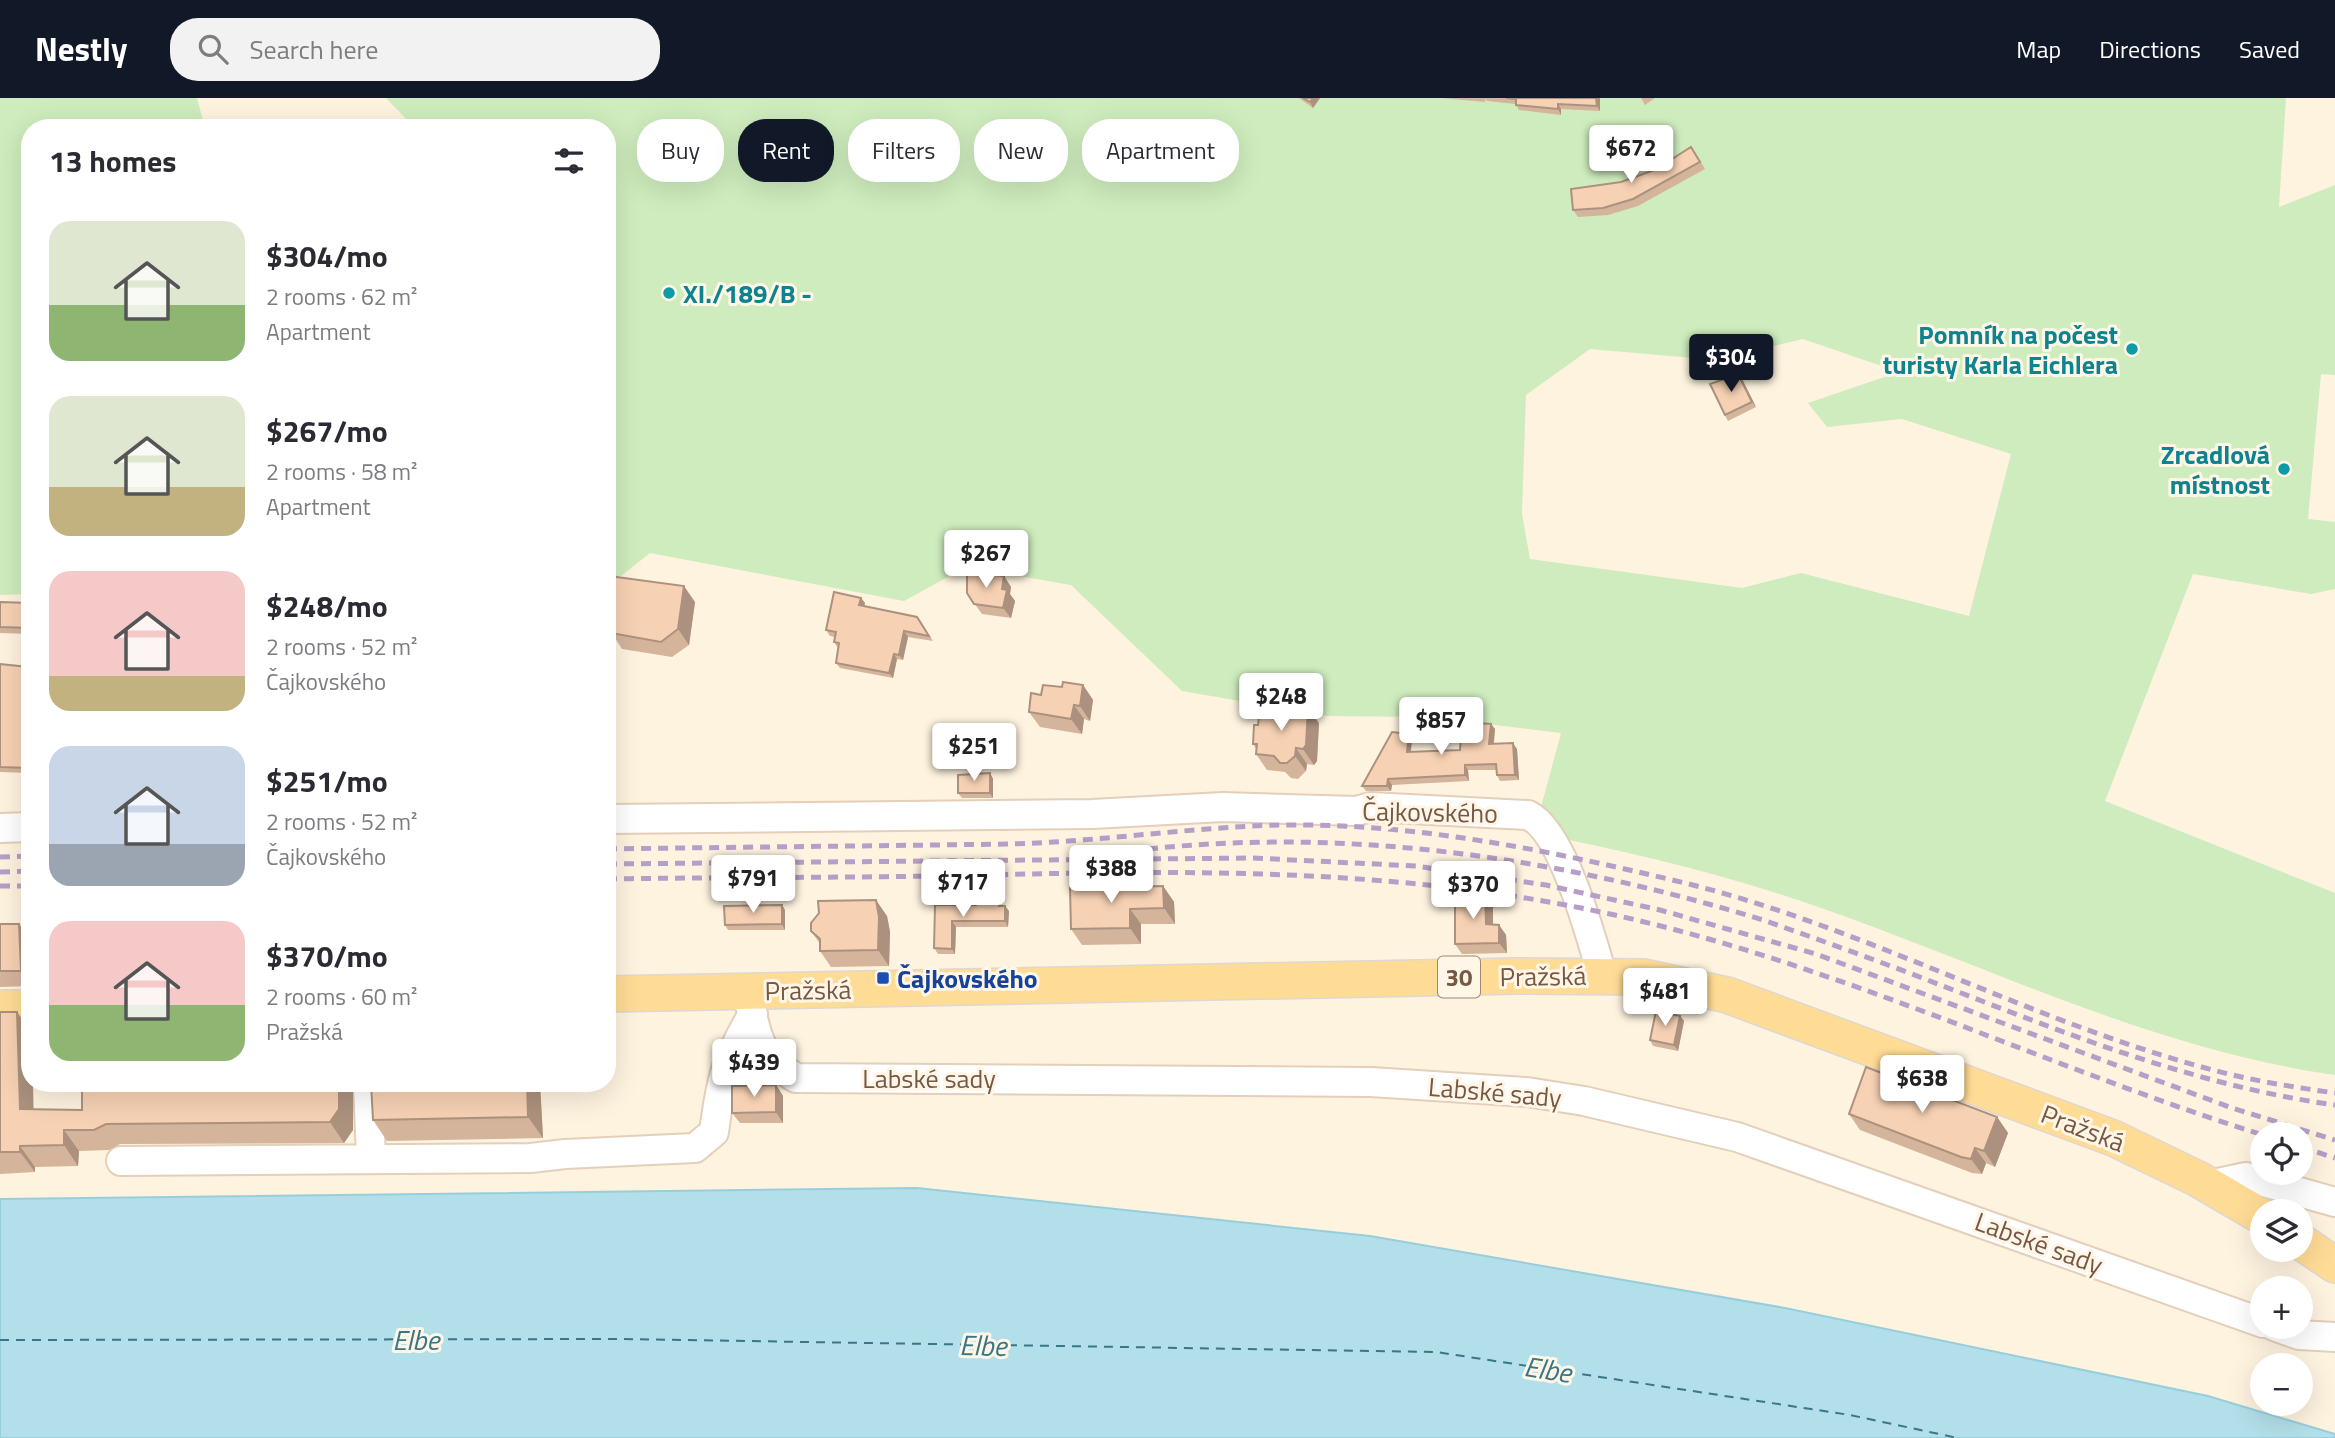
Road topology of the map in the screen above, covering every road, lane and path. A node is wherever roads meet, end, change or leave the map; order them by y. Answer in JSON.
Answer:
{"nodes":[{"id":1,"x":616,"y":819,"type":"edge"},
{"id":2,"x":21,"y":827,"type":"edge"},
{"id":3,"x":0,"y":828,"type":"edge"},
{"id":4,"x":1602,"y":975,"type":"junction"},
{"id":5,"x":616,"y":995,"type":"edge"},
{"id":6,"x":750,"y":1003,"type":"junction"},
{"id":7,"x":21,"y":1007,"type":"edge"},
{"id":8,"x":0,"y":1008,"type":"edge"},
{"id":9,"x":368,"y":1092,"type":"edge"},
{"id":10,"x":371,"y":1159,"type":"junction"},
{"id":11,"x":121,"y":1161,"type":"dead end"},
{"id":12,"x":2209,"y":1185,"type":"junction"},
{"id":13,"x":2335,"y":1202,"type":"edge"},
{"id":14,"x":2250,"y":1209,"type":"edge"},
{"id":15,"x":2313,"y":1250,"type":"edge"},
{"id":16,"x":2335,"y":1265,"type":"edge"},
{"id":17,"x":2250,"y":1318,"type":"edge"},
{"id":18,"x":2313,"y":1336,"type":"edge"},
{"id":19,"x":2335,"y":1337,"type":"edge"}],
"edges":[{"from":1,"to":4,"type":"street","name":"Čajkovského"},
{"from":2,"to":3,"type":"street"},
{"from":4,"to":6,"type":"main road","name":"Pražská","number":"30"},
{"from":4,"to":12,"type":"main road","name":"Pražská","number":"30"},
{"from":5,"to":6,"type":"main road","name":"Pražská","number":"30"},
{"from":6,"to":10,"type":"street"},
{"from":6,"to":17,"type":"street","name":"Labské sady"},
{"from":7,"to":8,"type":"main road"},
{"from":9,"to":10,"type":"street"},
{"from":10,"to":11,"type":"street"},
{"from":12,"to":13,"type":"street"},
{"from":12,"to":14,"type":"main road","name":"Pražská","number":"30"},
{"from":15,"to":16,"type":"main road"},
{"from":18,"to":19,"type":"street"}]}
